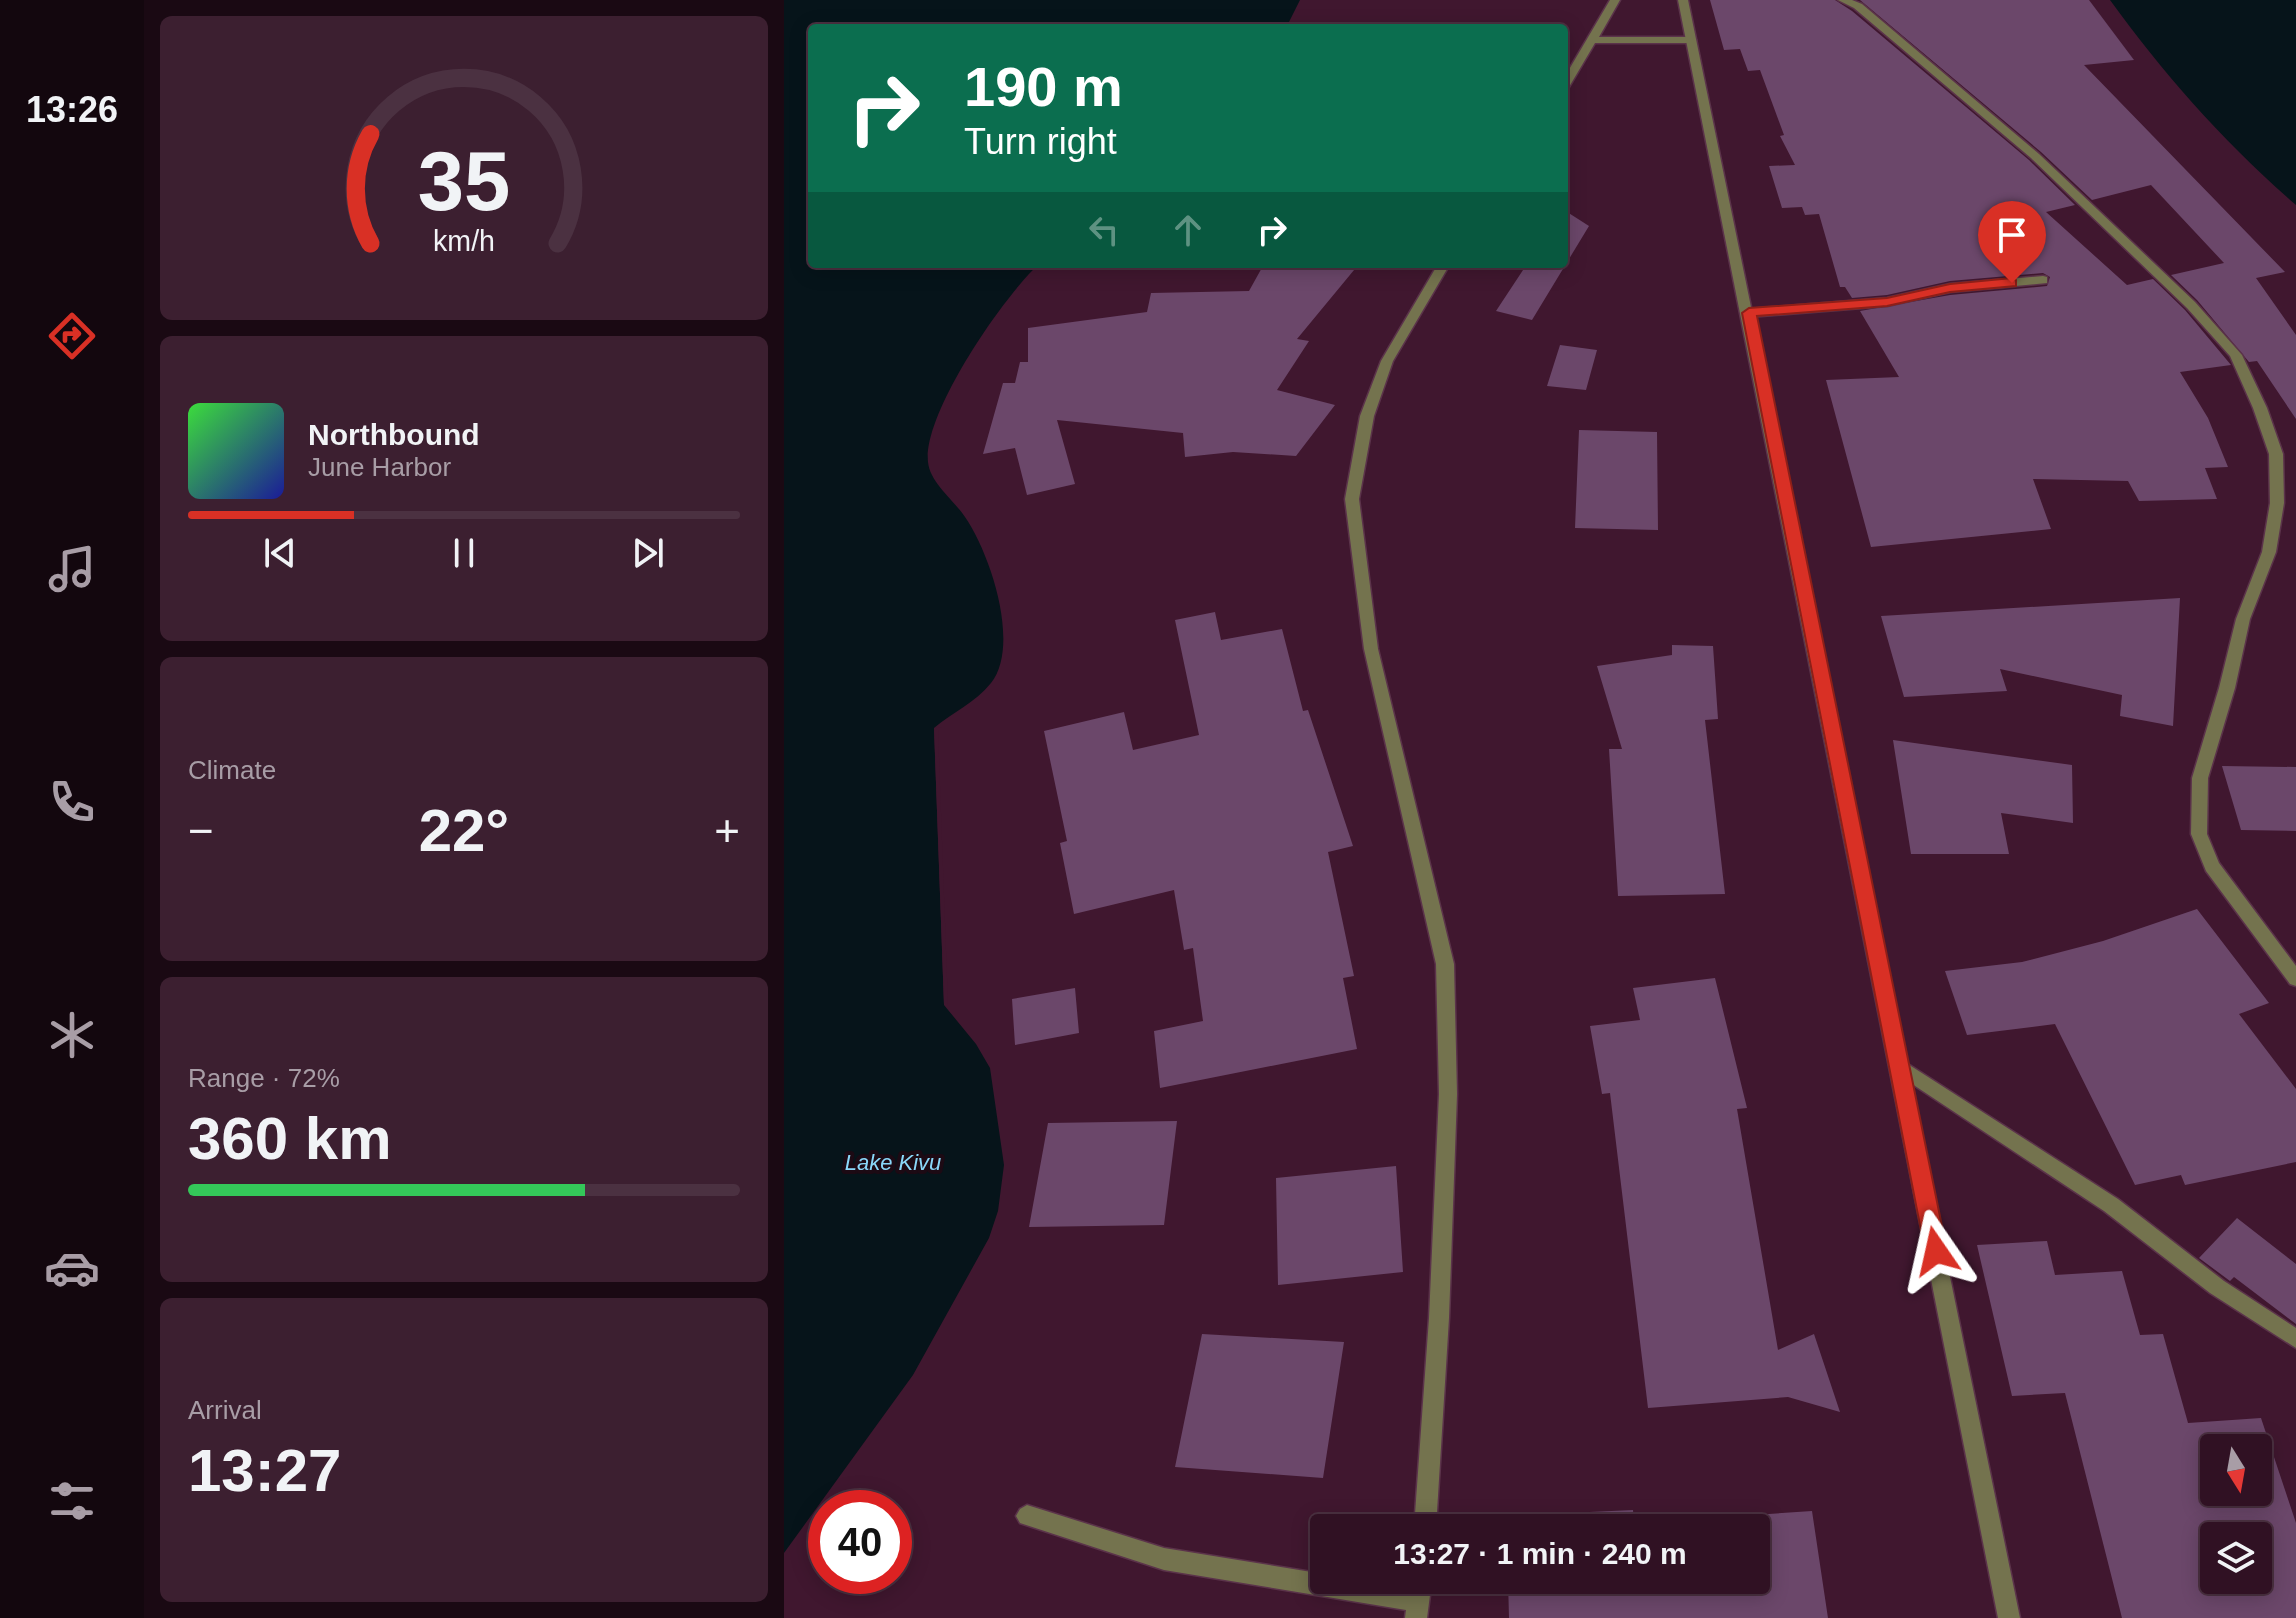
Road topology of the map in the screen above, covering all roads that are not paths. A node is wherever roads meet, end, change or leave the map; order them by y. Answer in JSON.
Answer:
{"nodes":[{"id":1,"x":1615,"y":0,"type":"edge"},
{"id":2,"x":1683,"y":0,"type":"edge"},
{"id":3,"x":1843,"y":0,"type":"edge"},
{"id":4,"x":1593,"y":40,"type":"junction"},
{"id":5,"x":1691,"y":40,"type":"junction"},
{"id":6,"x":1568,"y":81,"type":"edge"},
{"id":7,"x":1442,"y":268,"type":"edge"},
{"id":8,"x":2043,"y":280,"type":"dead end"},
{"id":9,"x":1749,"y":313,"type":"junction"},
{"id":10,"x":2296,"y":979,"type":"edge"},
{"id":11,"x":1900,"y":1067,"type":"junction"},
{"id":12,"x":2296,"y":1339,"type":"edge"},
{"id":13,"x":1426,"y":1514,"type":"edge"},
{"id":14,"x":1027,"y":1516,"type":"dead end"},
{"id":15,"x":1419,"y":1600,"type":"edge"},
{"id":16,"x":2009,"y":1618,"type":"edge"}],
"edges":[{"from":1,"to":4,"type":"street"},
{"from":2,"to":5,"type":"street"},
{"from":3,"to":10,"type":"street"},
{"from":4,"to":5,"type":"street"},
{"from":4,"to":6,"type":"street"},
{"from":5,"to":9,"type":"street"},
{"from":7,"to":13,"type":"street"},
{"from":8,"to":9,"type":"street"},
{"from":9,"to":11,"type":"street"},
{"from":11,"to":12,"type":"street"},
{"from":11,"to":16,"type":"street"},
{"from":14,"to":15,"type":"street"}]}
